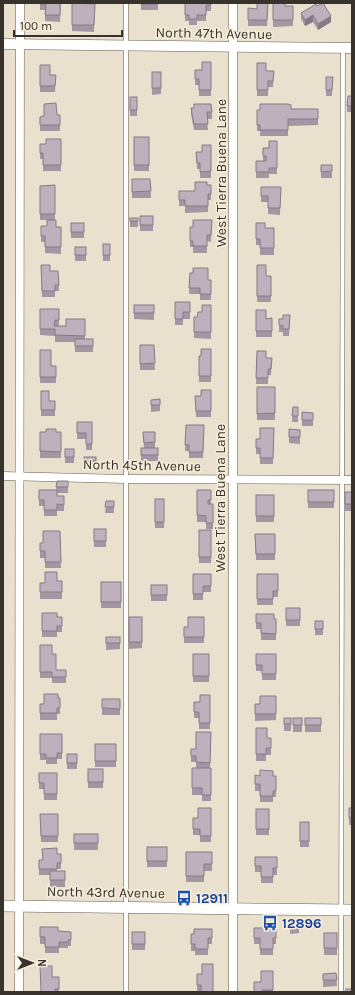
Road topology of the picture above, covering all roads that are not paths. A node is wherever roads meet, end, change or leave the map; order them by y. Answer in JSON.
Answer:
{"nodes":[{"id":1,"x":20,"y":3,"type":"edge"},
{"id":2,"x":126,"y":3,"type":"edge"},
{"id":3,"x":233,"y":3,"type":"edge"},
{"id":4,"x":3,"y":44,"type":"edge"},
{"id":5,"x":20,"y":44,"type":"junction"},
{"id":6,"x":126,"y":45,"type":"junction"},
{"id":7,"x":233,"y":47,"type":"junction"},
{"id":8,"x":347,"y":48,"type":"edge"},
{"id":9,"x":3,"y":476,"type":"edge"},
{"id":10,"x":19,"y":476,"type":"junction"},
{"id":11,"x":126,"y":479,"type":"junction"},
{"id":12,"x":234,"y":479,"type":"junction"},
{"id":13,"x":341,"y":480,"type":"junction"},
{"id":14,"x":352,"y":480,"type":"edge"},
{"id":15,"x":3,"y":906,"type":"edge"},
{"id":16,"x":18,"y":906,"type":"junction"},
{"id":17,"x":126,"y":907,"type":"junction"},
{"id":18,"x":232,"y":909,"type":"junction"},
{"id":19,"x":340,"y":910,"type":"junction"},
{"id":20,"x":352,"y":910,"type":"edge"},
{"id":21,"x":19,"y":992,"type":"edge"},
{"id":22,"x":126,"y":992,"type":"edge"},
{"id":23,"x":233,"y":992,"type":"edge"},
{"id":24,"x":341,"y":992,"type":"edge"}],
"edges":[{"from":1,"to":5,"type":"street"},
{"from":2,"to":6,"type":"lane"},
{"from":3,"to":7,"type":"street","name":"West Tierra Buena Lane"},
{"from":4,"to":5,"type":"street","name":"North 47th Avenue"},
{"from":5,"to":6,"type":"street","name":"North 47th Avenue"},
{"from":5,"to":10,"type":"street"},
{"from":6,"to":7,"type":"street","name":"North 47th Avenue"},
{"from":6,"to":11,"type":"lane"},
{"from":7,"to":8,"type":"street","name":"North 47th Avenue"},
{"from":7,"to":12,"type":"street","name":"West Tierra Buena Lane"},
{"from":8,"to":13,"type":"lane"},
{"from":9,"to":10,"type":"street","name":"North 45th Avenue"},
{"from":10,"to":11,"type":"street","name":"North 45th Avenue"},
{"from":10,"to":16,"type":"street"},
{"from":11,"to":12,"type":"street","name":"North 45th Avenue"},
{"from":11,"to":17,"type":"lane"},
{"from":12,"to":13,"type":"street","name":"North 45th Avenue"},
{"from":12,"to":18,"type":"street","name":"West Tierra Buena Lane"},
{"from":13,"to":14,"type":"street","name":"North 45th Avenue"},
{"from":13,"to":19,"type":"lane"},
{"from":15,"to":16,"type":"main road","name":"North 43rd Avenue"},
{"from":16,"to":17,"type":"main road","name":"North 43rd Avenue"},
{"from":16,"to":21,"type":"street"},
{"from":17,"to":18,"type":"main road","name":"North 43rd Avenue"},
{"from":17,"to":22,"type":"lane"},
{"from":18,"to":19,"type":"main road","name":"North 43rd Avenue"},
{"from":18,"to":23,"type":"street","name":"West Tierra Buena Lane"},
{"from":19,"to":20,"type":"main road","name":"North 43rd Avenue"},
{"from":19,"to":24,"type":"lane"}]}
